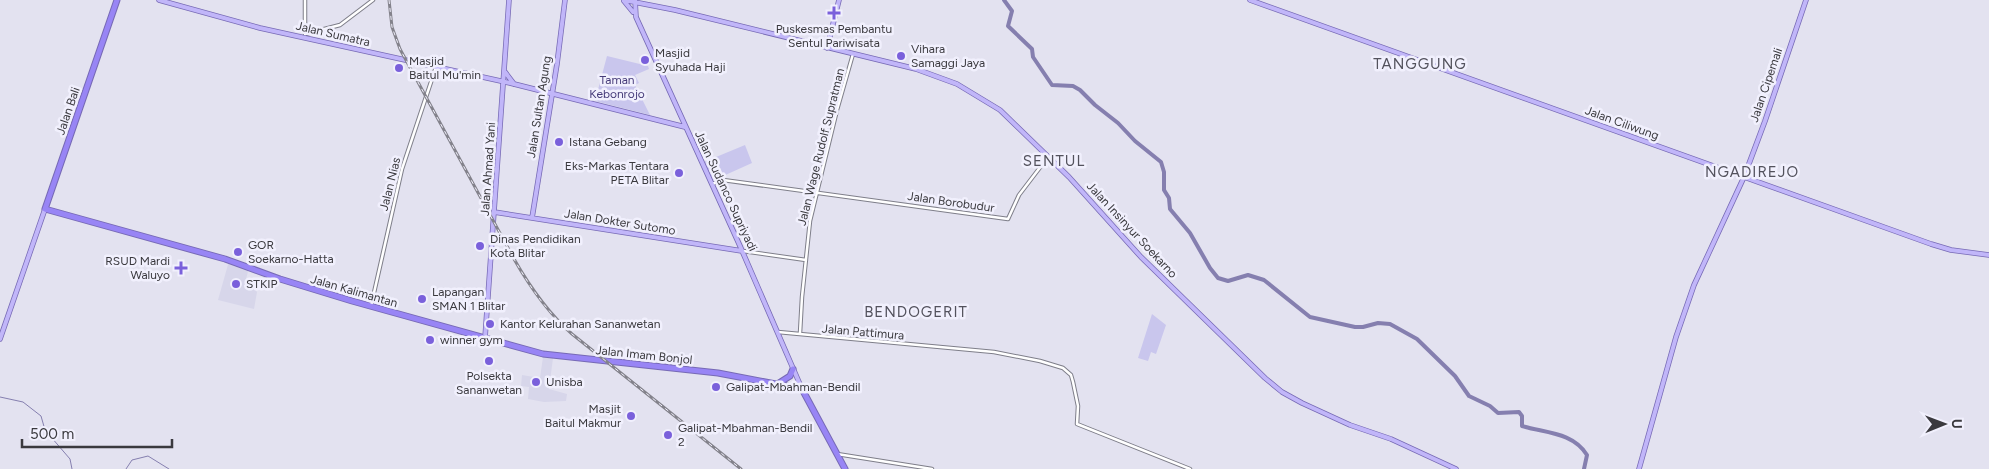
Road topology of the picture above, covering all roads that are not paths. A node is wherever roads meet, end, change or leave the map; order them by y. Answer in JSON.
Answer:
{"nodes":[{"id":1,"x":116,"y":0,"type":"edge"},
{"id":2,"x":159,"y":0,"type":"edge"},
{"id":3,"x":305,"y":0,"type":"edge"},
{"id":4,"x":373,"y":0,"type":"edge"},
{"id":5,"x":509,"y":0,"type":"edge"},
{"id":6,"x":565,"y":0,"type":"edge"},
{"id":7,"x":624,"y":0,"type":"edge"},
{"id":8,"x":839,"y":0,"type":"edge"},
{"id":9,"x":1250,"y":0,"type":"edge"},
{"id":10,"x":1806,"y":0,"type":"edge"},
{"id":11,"x":635,"y":1,"type":"edge"},
{"id":12,"x":634,"y":14,"type":"junction"},
{"id":13,"x":305,"y":36,"type":"junction"},
{"id":14,"x":827,"y":48,"type":"junction"},
{"id":15,"x":853,"y":54,"type":"junction"},
{"id":16,"x":435,"y":69,"type":"junction"},
{"id":17,"x":505,"y":72,"type":"junction"},
{"id":18,"x":504,"y":82,"type":"junction"},
{"id":19,"x":516,"y":85,"type":"junction"},
{"id":20,"x":552,"y":94,"type":"junction"},
{"id":21,"x":680,"y":115,"type":"junction"},
{"id":22,"x":672,"y":122,"type":"junction"},
{"id":23,"x":685,"y":126,"type":"junction"},
{"id":24,"x":1048,"y":157,"type":"junction"},
{"id":25,"x":1744,"y":177,"type":"junction"},
{"id":26,"x":709,"y":178,"type":"junction"},
{"id":27,"x":719,"y":180,"type":"junction"},
{"id":28,"x":712,"y":184,"type":"junction"},
{"id":29,"x":817,"y":192,"type":"junction"},
{"id":30,"x":45,"y":209,"type":"junction"},
{"id":31,"x":497,"y":212,"type":"junction"},
{"id":32,"x":532,"y":218,"type":"junction"},
{"id":33,"x":742,"y":252,"type":"junction"},
{"id":34,"x":1989,"y":255,"type":"edge"},
{"id":35,"x":806,"y":260,"type":"junction"},
{"id":36,"x":371,"y":306,"type":"junction"},
{"id":37,"x":778,"y":332,"type":"junction"},
{"id":38,"x":800,"y":333,"type":"junction"},
{"id":39,"x":485,"y":338,"type":"junction"},
{"id":40,"x":0,"y":339,"type":"edge"},
{"id":41,"x":794,"y":369,"type":"junction"},
{"id":42,"x":776,"y":384,"type":"junction"},
{"id":43,"x":802,"y":389,"type":"junction"},
{"id":44,"x":837,"y":454,"type":"junction"},
{"id":45,"x":845,"y":469,"type":"edge"},
{"id":46,"x":932,"y":469,"type":"edge"},
{"id":47,"x":1190,"y":469,"type":"edge"},
{"id":48,"x":1456,"y":469,"type":"edge"},
{"id":49,"x":1639,"y":469,"type":"edge"}],
"edges":[{"from":1,"to":30,"type":"highway","name":"Jalan Bali"},
{"from":2,"to":13,"type":"main road","name":"Jalan Sumatra"},
{"from":3,"to":13,"type":"street"},
{"from":4,"to":13,"type":"street"},
{"from":5,"to":17,"type":"main road","name":"Jalan Ahmad Yani"},
{"from":6,"to":20,"type":"main road","name":"Jalan Sultan Agung"},
{"from":7,"to":11,"type":"main road","name":"Jalan Insinyur Soekarno"},
{"from":7,"to":12,"type":"main road"},
{"from":8,"to":14,"type":"main road"},
{"from":9,"to":25,"type":"main road","name":"Jalan Ciliwung"},
{"from":10,"to":25,"type":"main road","name":"Jalan Cipemali"},
{"from":11,"to":12,"type":"main road","name":"Jalan Sudanco Supriyadi"},
{"from":11,"to":14,"type":"main road","name":"Jalan Insinyur Soekarno"},
{"from":12,"to":21,"type":"main road","name":"Jalan Sudanco Supriyadi"},
{"from":13,"to":16,"type":"main road","name":"Jalan Sumatra"},
{"from":14,"to":15,"type":"main road","name":"Jalan Insinyur Soekarno"},
{"from":15,"to":24,"type":"main road","name":"Jalan Insinyur Soekarno"},
{"from":15,"to":29,"type":"street","name":"Jalan Wage Rudolf Supratman"},
{"from":16,"to":18,"type":"main road","name":"Jalan Sumatra"},
{"from":16,"to":36,"type":"street","name":"Jalan Nias"},
{"from":17,"to":18,"type":"main road","name":"Jalan Ahmad Yani"},
{"from":17,"to":19,"type":"main road"},
{"from":18,"to":19,"type":"main road","name":"Jalan Sumatra"},
{"from":18,"to":31,"type":"main road","name":"Jalan Ahmad Yani"},
{"from":19,"to":20,"type":"main road","name":"Jalan Sumatra"},
{"from":20,"to":22,"type":"main road","name":"Jalan Sumatra"},
{"from":20,"to":32,"type":"main road","name":"Jalan Sultan Agung"},
{"from":21,"to":22,"type":"main road"},
{"from":21,"to":23,"type":"main road","name":"Jalan Sudanco Supriyadi"},
{"from":22,"to":23,"type":"main road","name":"Jalan Sumatra"},
{"from":23,"to":26,"type":"main road","name":"Jalan Sudanco Supriyadi"},
{"from":24,"to":29,"type":"street","name":"Jalan Borobudur"},
{"from":24,"to":48,"type":"main road","name":"Jalan Insinyur Soekarno"},
{"from":25,"to":34,"type":"main road","name":"Jalan Ciliwung"},
{"from":25,"to":49,"type":"main road","name":"Jalan Cipemali"},
{"from":26,"to":27,"type":"street"},
{"from":26,"to":28,"type":"main road","name":"Jalan Sudanco Supriyadi"},
{"from":27,"to":28,"type":"street"},
{"from":27,"to":29,"type":"street"},
{"from":28,"to":33,"type":"main road","name":"Jalan Sudanco Supriyadi"},
{"from":29,"to":35,"type":"street","name":"Jalan Wage Rudolf Supratman"},
{"from":30,"to":36,"type":"highway","name":"Jalan Kalimantan"},
{"from":30,"to":40,"type":"main road","name":"Jalan Bali"},
{"from":31,"to":32,"type":"main road","name":"Jalan Dokter Sutomo"},
{"from":31,"to":39,"type":"main road","name":"Jalan Ahmad Yani"},
{"from":32,"to":33,"type":"main road","name":"Jalan Dokter Sutomo"},
{"from":33,"to":35,"type":"street"},
{"from":33,"to":37,"type":"main road","name":"Jalan Sudanco Supriyadi"},
{"from":35,"to":38,"type":"street","name":"Jalan Wage Rudolf Supratman"},
{"from":36,"to":39,"type":"highway","name":"Jalan Kalimantan"},
{"from":37,"to":38,"type":"street","name":"Jalan Pattimura"},
{"from":37,"to":41,"type":"main road","name":"Jalan Sudanco Supriyadi"},
{"from":38,"to":47,"type":"street","name":"Jalan Pattimura"},
{"from":39,"to":42,"type":"highway","name":"Jalan Imam Bonjol"},
{"from":41,"to":42,"type":"highway"},
{"from":41,"to":43,"type":"main road","name":"Jalan Sudanco Supriyadi"},
{"from":42,"to":43,"type":"highway","name":"Jalan Imam Bonjol"},
{"from":43,"to":44,"type":"highway"},
{"from":44,"to":45,"type":"highway"},
{"from":44,"to":46,"type":"street"}]}
